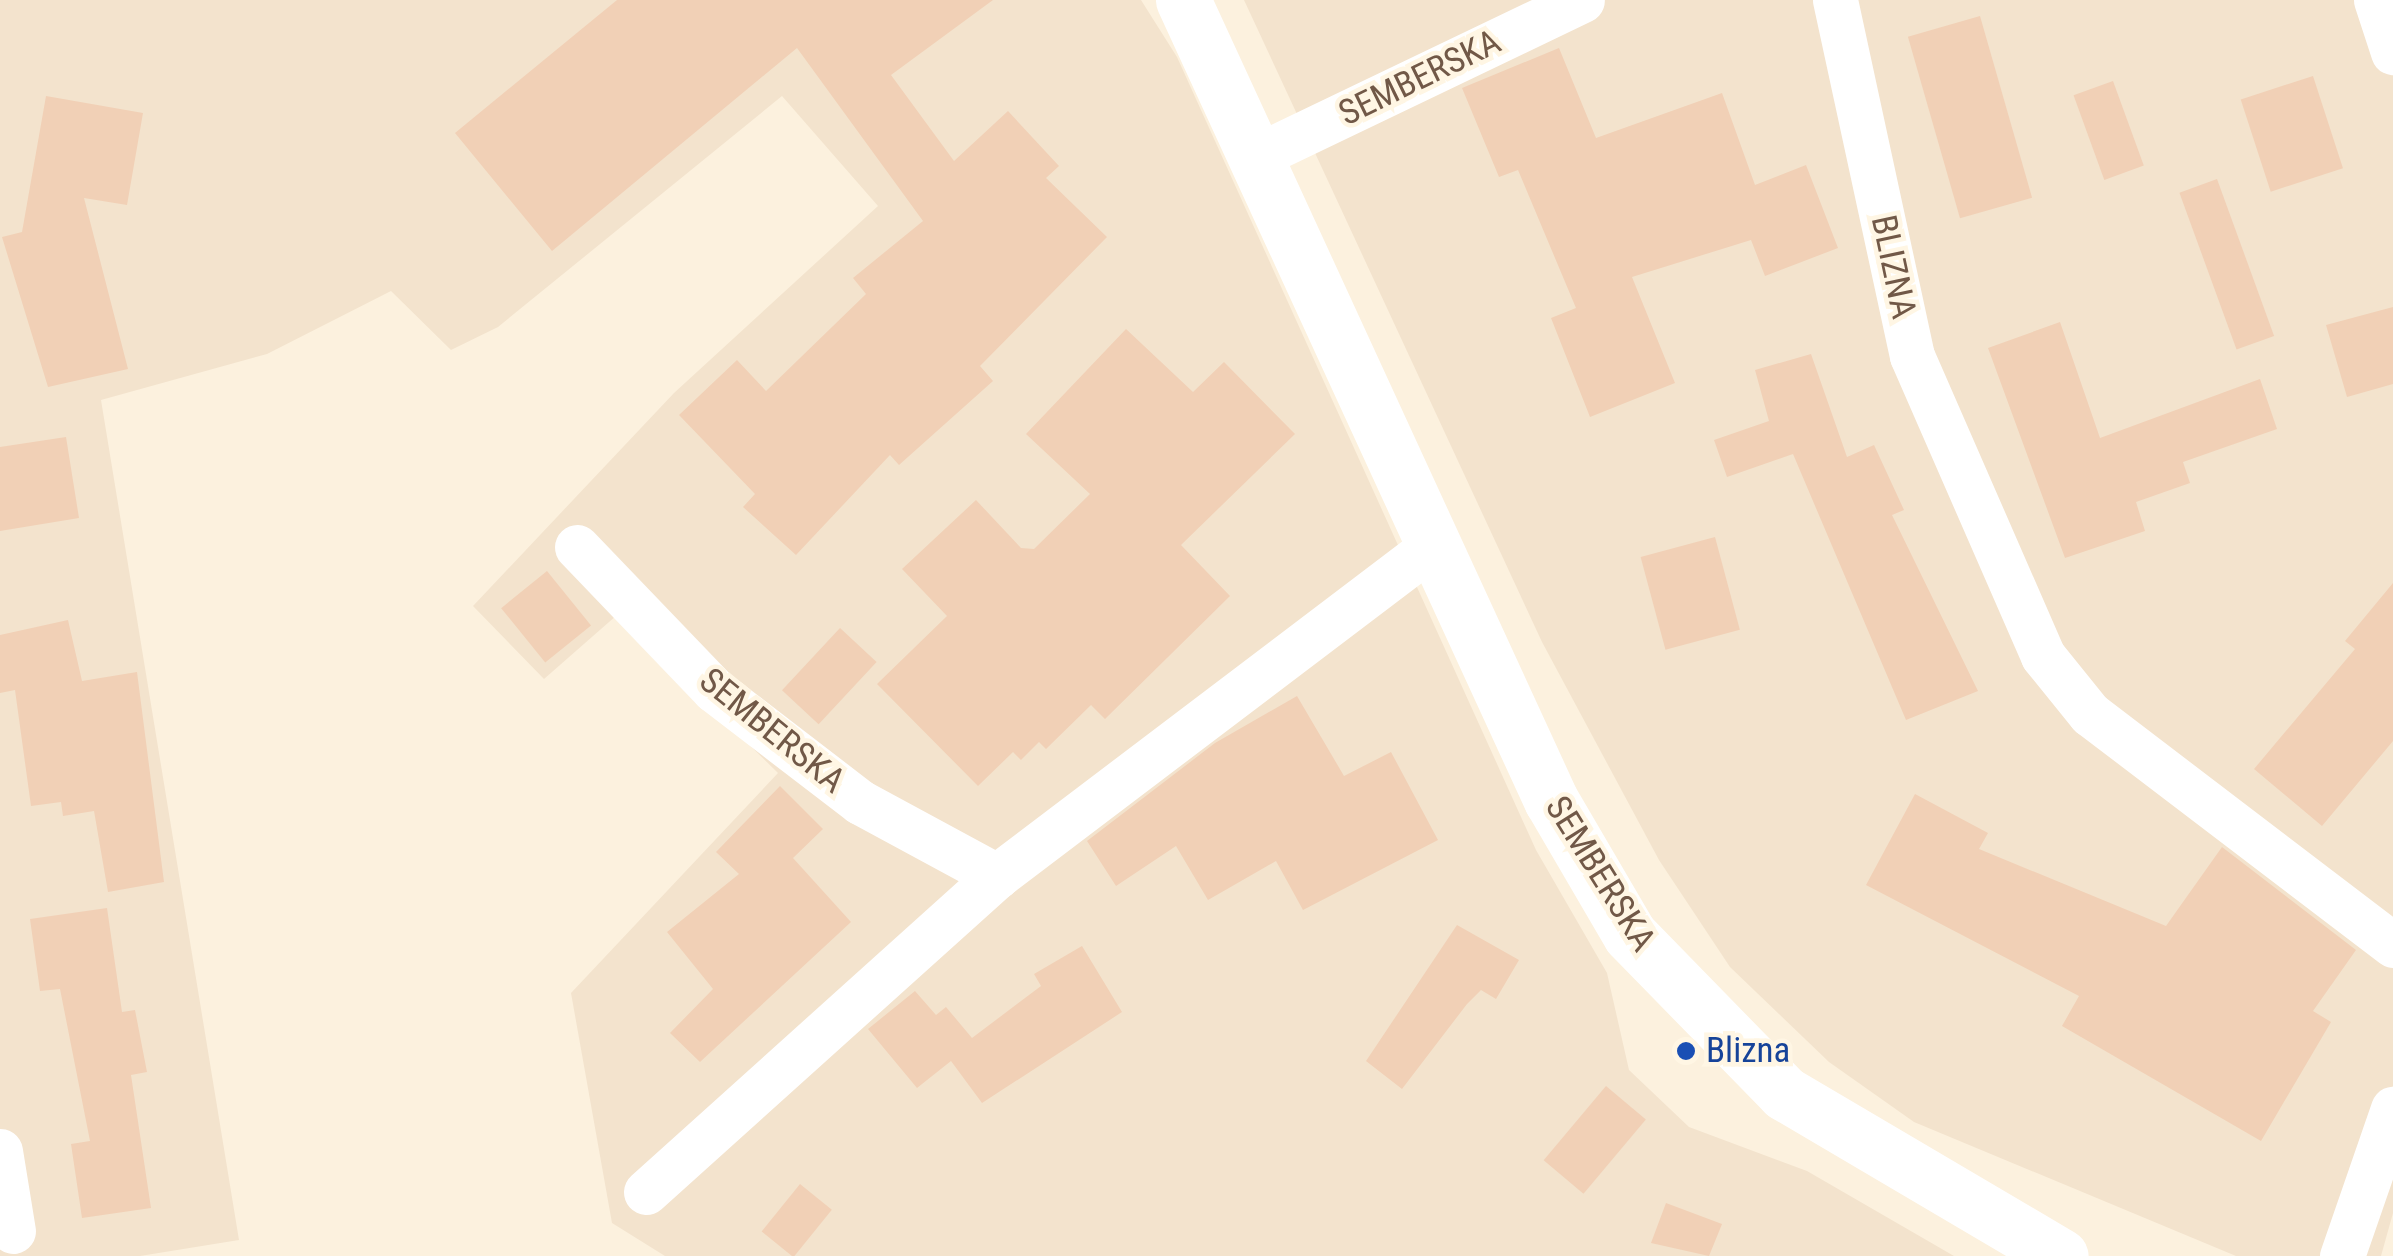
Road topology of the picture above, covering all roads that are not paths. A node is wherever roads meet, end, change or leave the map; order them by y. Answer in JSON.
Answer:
{"nodes":[{"id":1,"x":1183,"y":0,"type":"edge"},
{"id":2,"x":1582,"y":0,"type":"edge"},
{"id":3,"x":1835,"y":0,"type":"edge"},
{"id":4,"x":2376,"y":0,"type":"edge"},
{"id":5,"x":2393,"y":52,"type":"edge"},
{"id":6,"x":1258,"y":155,"type":"junction"},
{"id":7,"x":1435,"y":544,"type":"junction"},
{"id":8,"x":578,"y":546,"type":"dead end"},
{"id":9,"x":997,"y":876,"type":"junction"},
{"id":10,"x":2393,"y":945,"type":"edge"},
{"id":11,"x":2393,"y":1109,"type":"edge"},
{"id":12,"x":0,"y":1151,"type":"edge"},
{"id":13,"x":646,"y":1192,"type":"dead end"},
{"id":14,"x":13,"y":1231,"type":"dead end"},
{"id":15,"x":2061,"y":1256,"type":"edge"},
{"id":16,"x":2342,"y":1256,"type":"edge"}],
"edges":[{"from":1,"to":6,"type":"main road","name":"SEMBERSKA"},
{"from":2,"to":6,"type":"street","name":"SEMBERSKA"},
{"from":3,"to":10,"type":"street","name":"BLIZNA"},
{"from":4,"to":5,"type":"street"},
{"from":6,"to":7,"type":"main road","name":"SEMBERSKA"},
{"from":7,"to":9,"type":"street"},
{"from":7,"to":15,"type":"main road","name":"SEMBERSKA"},
{"from":8,"to":9,"type":"street","name":"SEMBERSKA"},
{"from":9,"to":13,"type":"street"},
{"from":11,"to":16,"type":"street"},
{"from":12,"to":14,"type":"street"}]}
